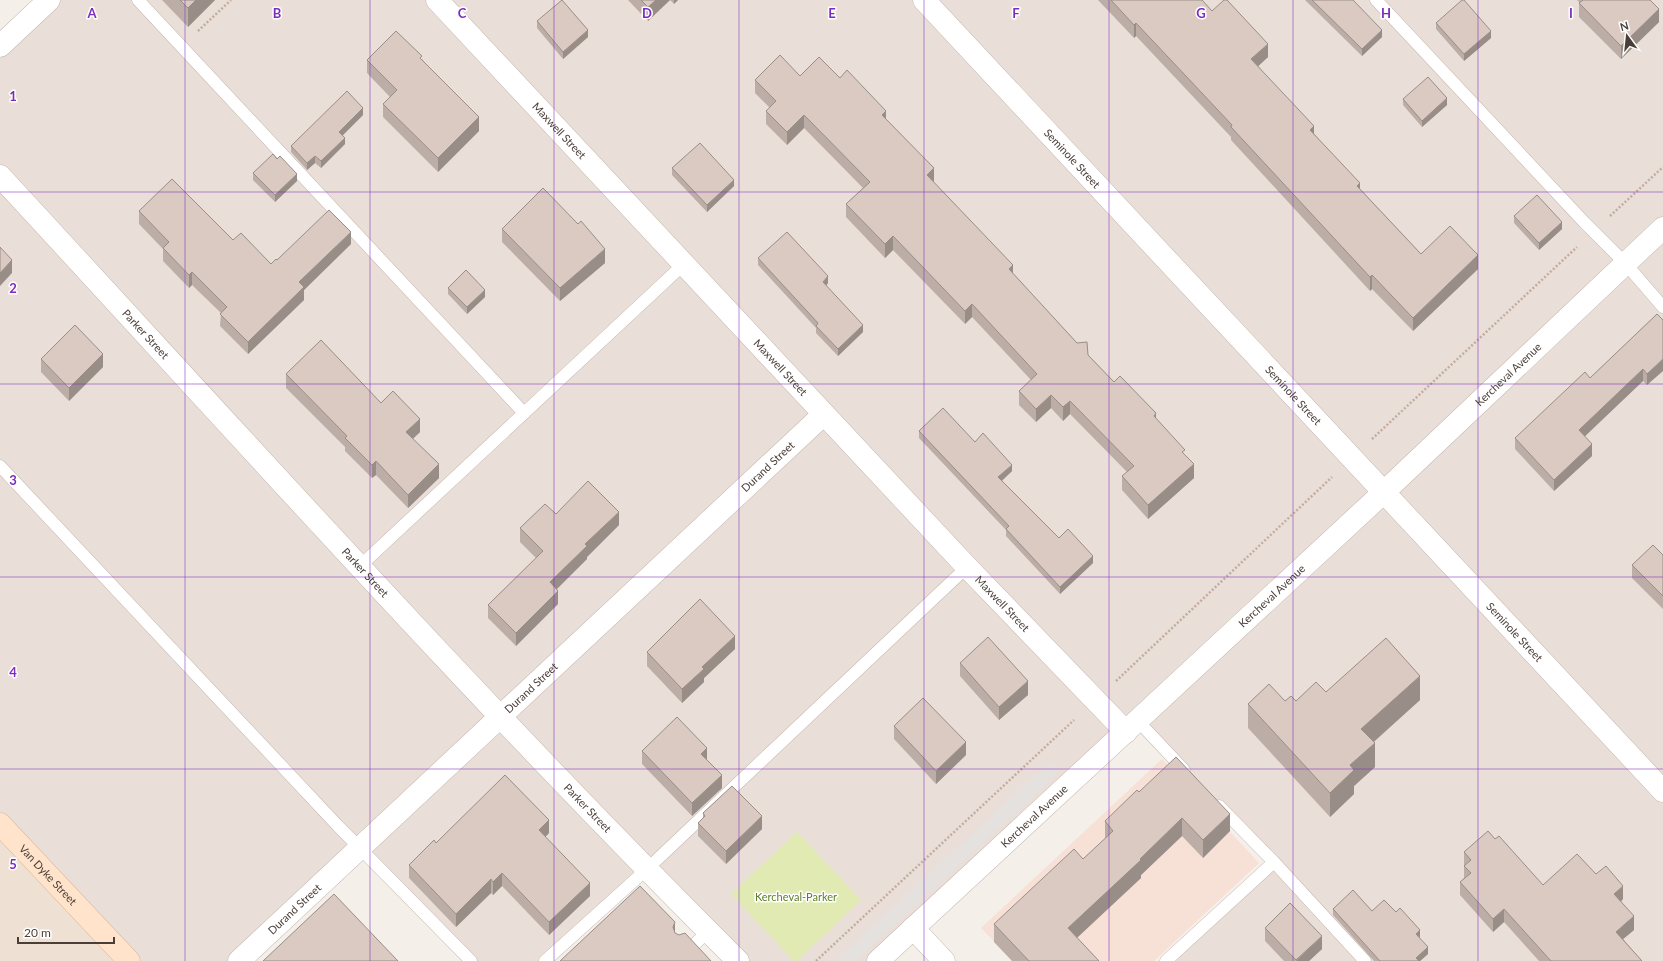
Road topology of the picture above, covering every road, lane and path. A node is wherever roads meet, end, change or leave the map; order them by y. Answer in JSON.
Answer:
{"nodes":[{"id":1,"x":50,"y":0,"type":"edge"},
{"id":2,"x":138,"y":0,"type":"edge"},
{"id":3,"x":231,"y":0,"type":"edge"},
{"id":4,"x":437,"y":0,"type":"edge"},
{"id":5,"x":924,"y":0,"type":"edge"},
{"id":6,"x":1376,"y":0,"type":"edge"},
{"id":7,"x":0,"y":46,"type":"edge"},
{"id":8,"x":182,"y":47,"type":"junction"},
{"id":9,"x":1663,"y":167,"type":"edge"},
{"id":10,"x":0,"y":176,"type":"edge"},
{"id":11,"x":1663,"y":228,"type":"edge"},
{"id":12,"x":1594,"y":232,"type":"junction"},
{"id":13,"x":1625,"y":263,"type":"junction"},
{"id":14,"x":684,"y":264,"type":"junction"},
{"id":15,"x":1663,"y":307,"type":"edge"},
{"id":16,"x":524,"y":412,"type":"junction"},
{"id":17,"x":824,"y":414,"type":"junction"},
{"id":18,"x":1353,"y":458,"type":"junction"},
{"id":19,"x":0,"y":466,"type":"edge"},
{"id":20,"x":1384,"y":492,"type":"junction"},
{"id":21,"x":360,"y":566,"type":"junction"},
{"id":22,"x":968,"y":567,"type":"junction"},
{"id":23,"x":1095,"y":700,"type":"junction"},
{"id":24,"x":500,"y":717,"type":"junction"},
{"id":25,"x":1132,"y":726,"type":"junction"},
{"id":26,"x":1194,"y":780,"type":"edge"},
{"id":27,"x":1663,"y":791,"type":"edge"},
{"id":28,"x":1210,"y":796,"type":"edge"},
{"id":29,"x":0,"y":824,"type":"edge"},
{"id":30,"x":360,"y":848,"type":"junction"},
{"id":31,"x":1274,"y":862,"type":"junction"},
{"id":32,"x":646,"y":870,"type":"junction"},
{"id":33,"x":913,"y":928,"type":"junction"},
{"id":34,"x":708,"y":932,"type":"junction"},
{"id":35,"x":680,"y":960,"type":"edge"},
{"id":36,"x":129,"y":961,"type":"edge"},
{"id":37,"x":239,"y":961,"type":"edge"},
{"id":38,"x":471,"y":961,"type":"edge"},
{"id":39,"x":545,"y":961,"type":"edge"},
{"id":40,"x":738,"y":961,"type":"edge"},
{"id":41,"x":816,"y":961,"type":"edge"},
{"id":42,"x":878,"y":961,"type":"edge"},
{"id":43,"x":944,"y":961,"type":"edge"},
{"id":44,"x":1166,"y":961,"type":"edge"},
{"id":45,"x":1365,"y":961,"type":"edge"}],
"edges":[{"from":1,"to":7,"type":"street"},
{"from":2,"to":8,"type":"lane"},
{"from":3,"to":8,"type":"path"},
{"from":4,"to":14,"type":"street","name":"Maxwell Street"},
{"from":5,"to":18,"type":"street","name":"Seminole Street"},
{"from":6,"to":12,"type":"lane"},
{"from":8,"to":16,"type":"lane"},
{"from":9,"to":12,"type":"path"},
{"from":10,"to":21,"type":"street","name":"Parker Street"},
{"from":11,"to":13,"type":"street","name":"Kercheval Avenue"},
{"from":12,"to":13,"type":"lane"},
{"from":12,"to":18,"type":"path"},
{"from":13,"to":15,"type":"lane"},
{"from":13,"to":20,"type":"street","name":"Kercheval Avenue"},
{"from":14,"to":16,"type":"lane"},
{"from":14,"to":17,"type":"street","name":"Maxwell Street"},
{"from":16,"to":21,"type":"lane"},
{"from":17,"to":22,"type":"street","name":"Maxwell Street"},
{"from":17,"to":24,"type":"street","name":"Durand Street"},
{"from":18,"to":20,"type":"street","name":"Seminole Street"},
{"from":18,"to":23,"type":"path"},
{"from":19,"to":30,"type":"lane"},
{"from":20,"to":25,"type":"street","name":"Kercheval Avenue"},
{"from":20,"to":27,"type":"street","name":"Seminole Street"},
{"from":21,"to":24,"type":"street","name":"Parker Street"},
{"from":22,"to":23,"type":"street","name":"Maxwell Street"},
{"from":22,"to":32,"type":"lane"},
{"from":23,"to":25,"type":"street","name":"Maxwell Street"},
{"from":23,"to":41,"type":"path"},
{"from":24,"to":30,"type":"street","name":"Durand Street"},
{"from":24,"to":32,"type":"street","name":"Parker Street"},
{"from":25,"to":26,"type":"lane"},
{"from":25,"to":33,"type":"street","name":"Kercheval Avenue"},
{"from":28,"to":31,"type":"lane"},
{"from":29,"to":36,"type":"main road","name":"Van Dyke Street"},
{"from":30,"to":37,"type":"street","name":"Durand Street"},
{"from":30,"to":38,"type":"lane"},
{"from":31,"to":44,"type":"lane"},
{"from":31,"to":45,"type":"lane"},
{"from":32,"to":34,"type":"street","name":"Parker Street"},
{"from":32,"to":39,"type":"lane"},
{"from":33,"to":42,"type":"street","name":"Kercheval Avenue"},
{"from":33,"to":43,"type":"street"},
{"from":34,"to":35,"type":"lane"},
{"from":34,"to":40,"type":"street","name":"Parker Street"}]}
